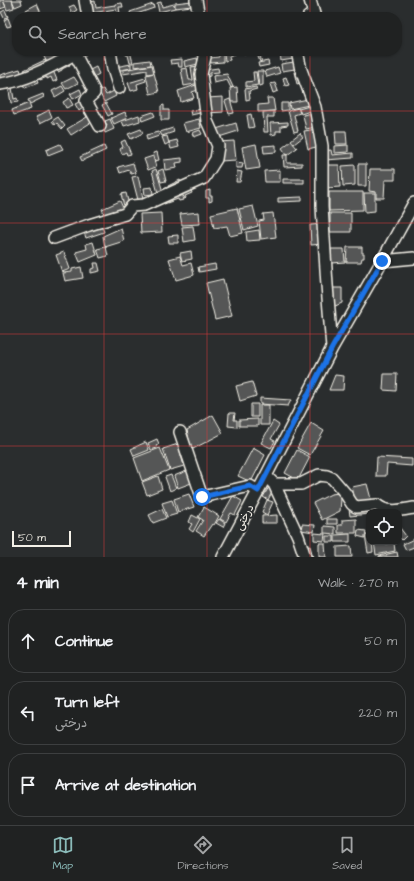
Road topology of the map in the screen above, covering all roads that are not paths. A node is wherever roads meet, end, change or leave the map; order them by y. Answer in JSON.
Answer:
{"nodes":[{"id":1,"x":85,"y":0,"type":"edge"},
{"id":2,"x":196,"y":0,"type":"edge"},
{"id":3,"x":310,"y":0,"type":"edge"},
{"id":4,"x":87,"y":12,"type":"edge"},
{"id":5,"x":198,"y":12,"type":"edge"},
{"id":6,"x":313,"y":12,"type":"edge"},
{"id":7,"x":70,"y":56,"type":"edge"},
{"id":8,"x":79,"y":56,"type":"edge"},
{"id":9,"x":111,"y":56,"type":"edge"},
{"id":10,"x":205,"y":56,"type":"edge"},
{"id":11,"x":298,"y":56,"type":"edge"},
{"id":12,"x":0,"y":84,"type":"edge"},
{"id":13,"x":119,"y":88,"type":"dead end"},
{"id":14,"x":100,"y":126,"type":"dead end"},
{"id":15,"x":414,"y":204,"type":"edge"},
{"id":16,"x":54,"y":238,"type":"dead end"},
{"id":17,"x":414,"y":258,"type":"edge"},
{"id":18,"x":382,"y":261,"type":"junction"},
{"id":19,"x":332,"y":348,"type":"junction"},
{"id":20,"x":180,"y":432,"type":"dead end"},
{"id":21,"x":270,"y":480,"type":"junction"},
{"id":22,"x":258,"y":491,"type":"junction"},
{"id":23,"x":414,"y":508,"type":"edge"},
{"id":24,"x":223,"y":557,"type":"edge"},
{"id":25,"x":305,"y":557,"type":"edge"}],
"edges":[{"from":1,"to":4,"type":"street"},
{"from":2,"to":5,"type":"street"},
{"from":3,"to":6,"type":"street"},
{"from":7,"to":12,"type":"street"},
{"from":8,"to":14,"type":"street"},
{"from":9,"to":13,"type":"street"},
{"from":10,"to":16,"type":"street"},
{"from":11,"to":19,"type":"street"},
{"from":15,"to":18,"type":"street","name":"درختی"},
{"from":17,"to":18,"type":"street"},
{"from":18,"to":19,"type":"street","name":"درختی"},
{"from":19,"to":21,"type":"street","name":"درختی"},
{"from":20,"to":22,"type":"street"},
{"from":21,"to":22,"type":"street","name":"درختی"},
{"from":21,"to":23,"type":"street"},
{"from":21,"to":25,"type":"street"},
{"from":22,"to":24,"type":"street","name":"درختی"}]}
